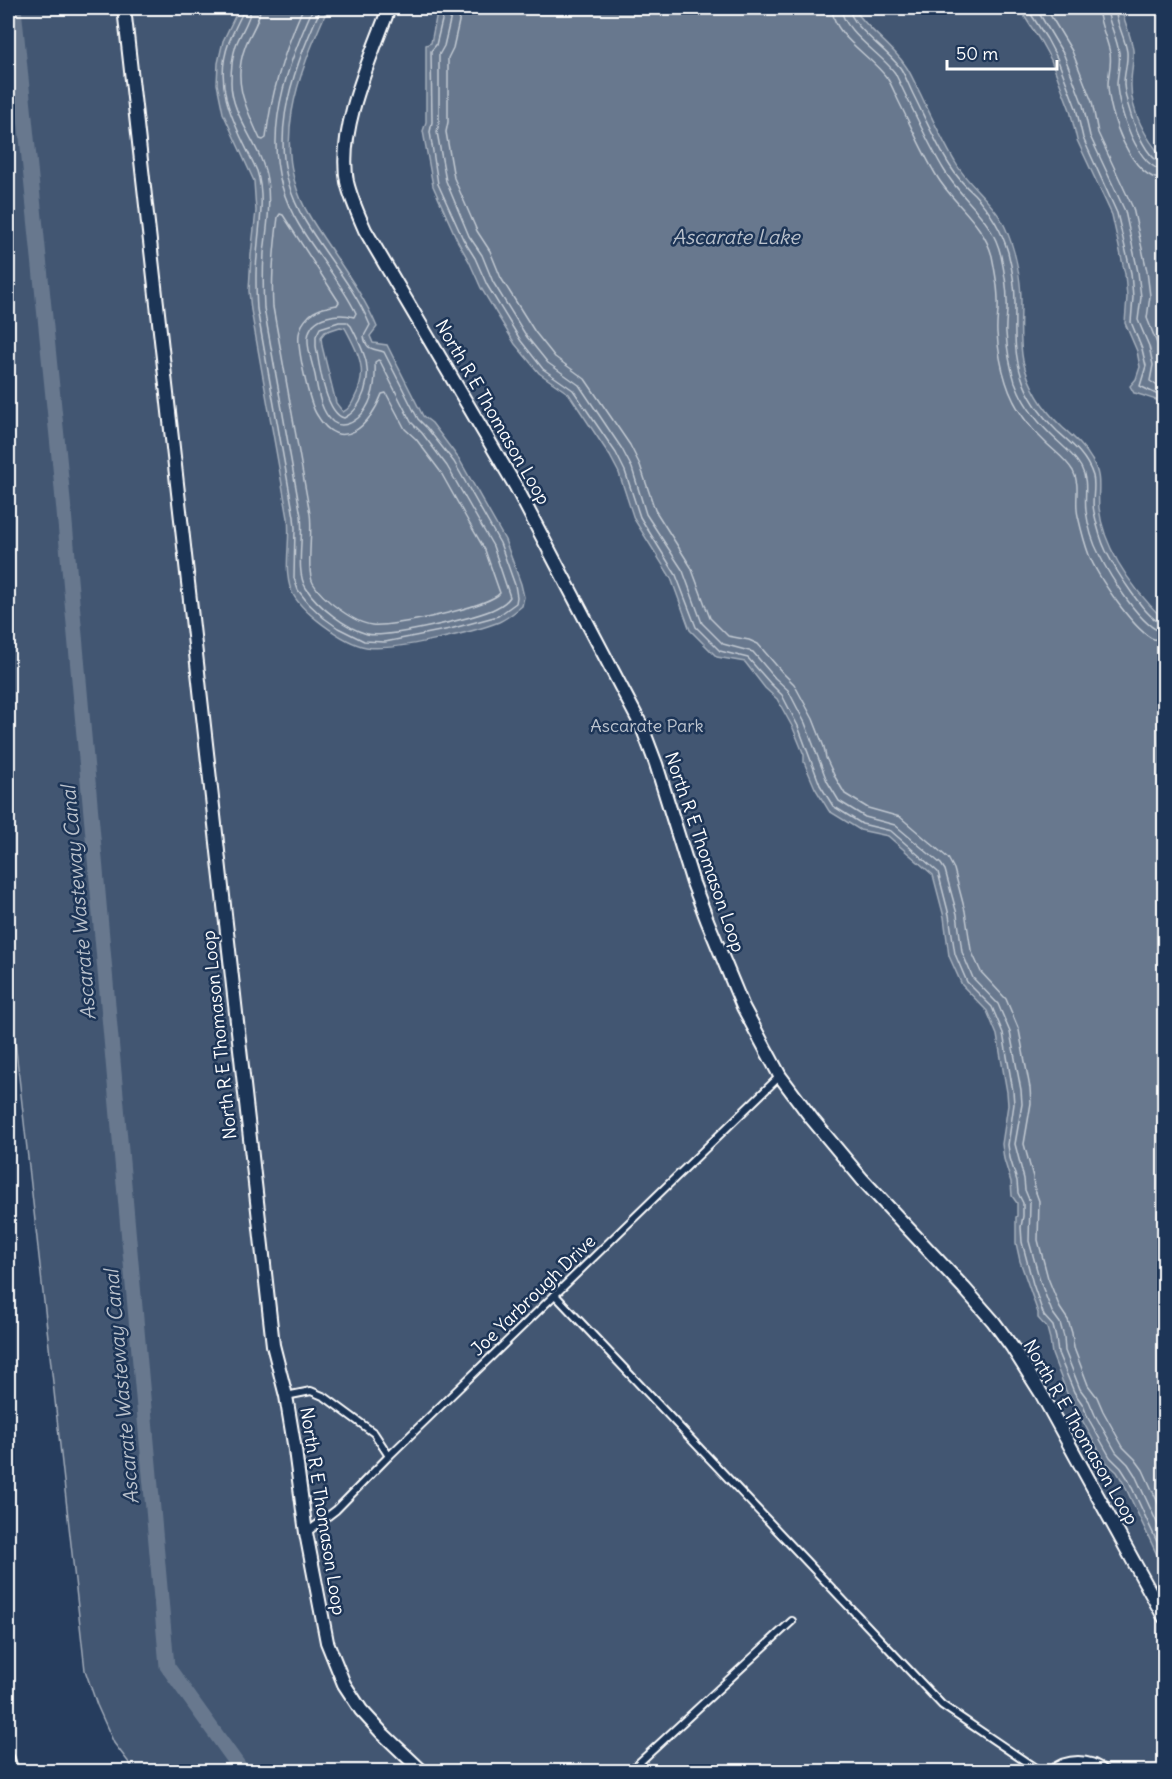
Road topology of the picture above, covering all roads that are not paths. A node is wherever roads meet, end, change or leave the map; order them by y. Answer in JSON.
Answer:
{"nodes":[{"id":1,"x":124,"y":8,"type":"edge"},
{"id":2,"x":389,"y":8,"type":"edge"},
{"id":3,"x":780,"y":1076,"type":"junction"},
{"id":4,"x":555,"y":1295,"type":"junction"},
{"id":5,"x":286,"y":1396,"type":"junction"},
{"id":6,"x":389,"y":1456,"type":"junction"},
{"id":7,"x":306,"y":1533,"type":"junction"},
{"id":8,"x":1164,"y":1617,"type":"edge"},
{"id":9,"x":792,"y":1620,"type":"dead end"},
{"id":10,"x":8,"y":1759,"type":"edge"},
{"id":11,"x":12,"y":1772,"type":"edge"},
{"id":12,"x":423,"y":1772,"type":"edge"},
{"id":13,"x":629,"y":1772,"type":"edge"},
{"id":14,"x":1041,"y":1772,"type":"edge"},
{"id":15,"x":1053,"y":1772,"type":"edge"},
{"id":16,"x":1102,"y":1772,"type":"edge"}],
"edges":[{"from":1,"to":5,"type":"street","name":"North R E Thomason Loop"},
{"from":2,"to":3,"type":"street","name":"North R E Thomason Loop"},
{"from":3,"to":4,"type":"lane","name":"Joe Yarbrough Drive"},
{"from":3,"to":8,"type":"street","name":"North R E Thomason Loop"},
{"from":4,"to":6,"type":"lane","name":"Joe Yarbrough Drive"},
{"from":4,"to":14,"type":"lane"},
{"from":5,"to":6,"type":"lane"},
{"from":5,"to":7,"type":"street","name":"North R E Thomason Loop"},
{"from":6,"to":7,"type":"lane","name":"Joe Yarbrough Drive"},
{"from":7,"to":12,"type":"street","name":"North R E Thomason Loop"},
{"from":9,"to":13,"type":"lane"},
{"from":10,"to":11,"type":"street"},
{"from":15,"to":16,"type":"street"}]}
